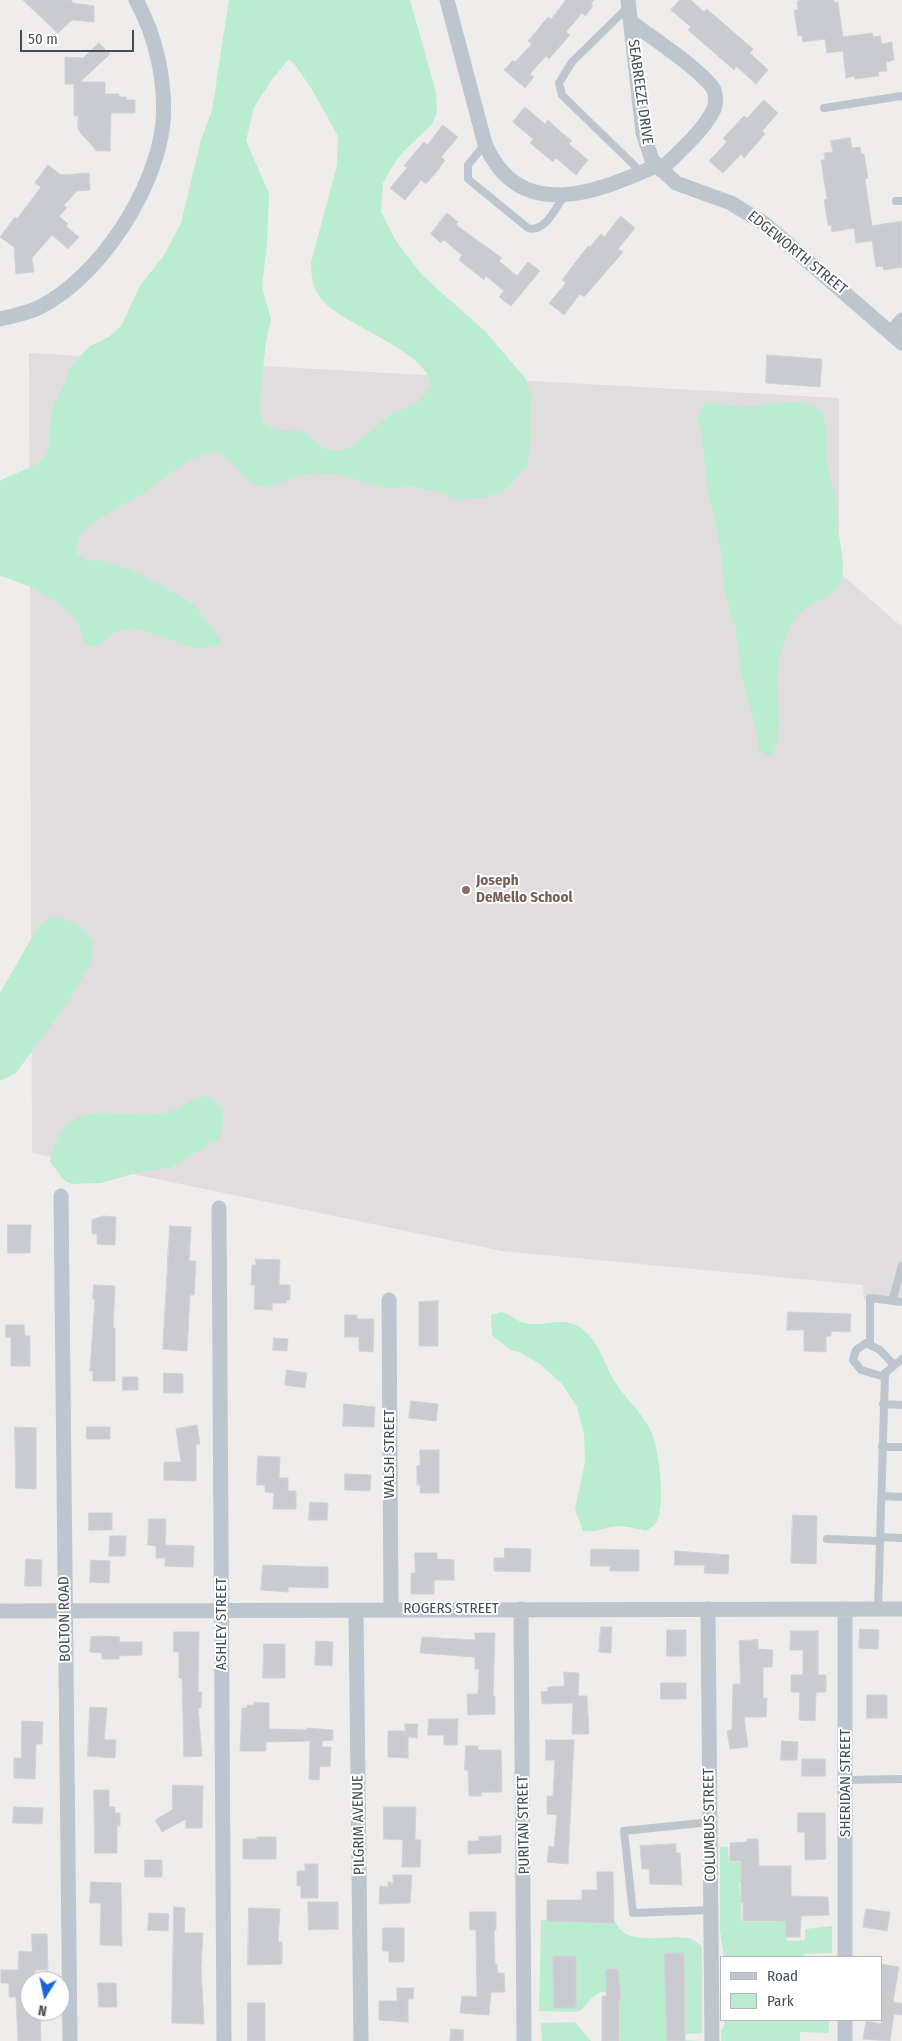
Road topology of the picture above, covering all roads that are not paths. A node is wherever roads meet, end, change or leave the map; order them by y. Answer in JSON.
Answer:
{"nodes":[{"id":1,"x":136,"y":0,"type":"edge"},
{"id":2,"x":447,"y":0,"type":"edge"},
{"id":3,"x":629,"y":3,"type":"edge"},
{"id":4,"x":631,"y":22,"type":"junction"},
{"id":5,"x":902,"y":96,"type":"edge"},
{"id":6,"x":824,"y":108,"type":"dead end"},
{"id":7,"x":485,"y":144,"type":"junction"},
{"id":8,"x":658,"y":168,"type":"junction"},
{"id":9,"x":641,"y":172,"type":"junction"},
{"id":10,"x":564,"y":196,"type":"junction"},
{"id":11,"x":0,"y":318,"type":"edge"},
{"id":12,"x":902,"y":320,"type":"edge"},
{"id":13,"x":896,"y":338,"type":"edge"},
{"id":14,"x":61,"y":1196,"type":"dead end"},
{"id":15,"x":219,"y":1208,"type":"dead end"},
{"id":16,"x":902,"y":1266,"type":"edge"},
{"id":17,"x":389,"y":1300,"type":"dead end"},
{"id":18,"x":892,"y":1300,"type":"junction"},
{"id":19,"x":902,"y":1302,"type":"edge"},
{"id":20,"x":870,"y":1345,"type":"junction"},
{"id":21,"x":902,"y":1359,"type":"edge"},
{"id":22,"x":894,"y":1365,"type":"junction"},
{"id":23,"x":885,"y":1377,"type":"junction"},
{"id":24,"x":883,"y":1404,"type":"junction"},
{"id":25,"x":902,"y":1405,"type":"edge"},
{"id":26,"x":882,"y":1447,"type":"junction"},
{"id":27,"x":902,"y":1447,"type":"edge"},
{"id":28,"x":882,"y":1496,"type":"junction"},
{"id":29,"x":902,"y":1497,"type":"edge"},
{"id":30,"x":902,"y":1538,"type":"edge"},
{"id":31,"x":827,"y":1539,"type":"dead end"},
{"id":32,"x":880,"y":1539,"type":"junction"},
{"id":33,"x":902,"y":1608,"type":"edge"},
{"id":34,"x":391,"y":1609,"type":"junction"},
{"id":35,"x":521,"y":1609,"type":"junction"},
{"id":36,"x":708,"y":1609,"type":"junction"},
{"id":37,"x":845,"y":1609,"type":"junction"},
{"id":38,"x":878,"y":1609,"type":"junction"},
{"id":39,"x":222,"y":1610,"type":"junction"},
{"id":40,"x":356,"y":1610,"type":"junction"},
{"id":41,"x":0,"y":1611,"type":"edge"},
{"id":42,"x":64,"y":1611,"type":"junction"},
{"id":43,"x":902,"y":1779,"type":"edge"},
{"id":44,"x":846,"y":1780,"type":"junction"},
{"id":45,"x":710,"y":1822,"type":"junction"},
{"id":46,"x":711,"y":1910,"type":"junction"},
{"id":47,"x":845,"y":1956,"type":"edge"},
{"id":48,"x":845,"y":2021,"type":"edge"},
{"id":49,"x":70,"y":2041,"type":"edge"},
{"id":50,"x":224,"y":2041,"type":"edge"},
{"id":51,"x":361,"y":2041,"type":"edge"},
{"id":52,"x":524,"y":2041,"type":"edge"},
{"id":53,"x":712,"y":2041,"type":"edge"},
{"id":54,"x":845,"y":2041,"type":"edge"}],
"edges":[{"from":1,"to":11,"type":"street"},
{"from":2,"to":7,"type":"street","name":"SEABREEZE DRIVE"},
{"from":3,"to":4,"type":"street","name":"SEABREEZE DRIVE"},
{"from":3,"to":9,"type":"lane"},
{"from":4,"to":8,"type":"street","name":"SEABREEZE DRIVE"},
{"from":4,"to":8,"type":"street"},
{"from":5,"to":6,"type":"lane"},
{"from":7,"to":10,"type":"street","name":"SEABREEZE DRIVE"},
{"from":7,"to":10,"type":"lane"},
{"from":8,"to":9,"type":"street","name":"SEABREEZE DRIVE"},
{"from":8,"to":13,"type":"street","name":"EDGEWORTH STREET"},
{"from":9,"to":10,"type":"street","name":"SEABREEZE DRIVE"},
{"from":12,"to":13,"type":"street"},
{"from":14,"to":42,"type":"street","name":"BOLTON ROAD"},
{"from":15,"to":39,"type":"street","name":"ASHLEY STREET"},
{"from":16,"to":18,"type":"lane"},
{"from":17,"to":34,"type":"street","name":"WALSH STREET"},
{"from":18,"to":19,"type":"lane"},
{"from":18,"to":20,"type":"lane"},
{"from":20,"to":22,"type":"lane"},
{"from":20,"to":23,"type":"lane"},
{"from":21,"to":22,"type":"lane"},
{"from":22,"to":23,"type":"lane"},
{"from":23,"to":24,"type":"lane"},
{"from":24,"to":25,"type":"lane"},
{"from":24,"to":26,"type":"lane"},
{"from":26,"to":27,"type":"lane"},
{"from":26,"to":28,"type":"lane"},
{"from":28,"to":29,"type":"lane"},
{"from":28,"to":32,"type":"lane"},
{"from":30,"to":32,"type":"lane"},
{"from":31,"to":32,"type":"lane"},
{"from":32,"to":38,"type":"lane"},
{"from":33,"to":38,"type":"street","name":"ROGERS STREET"},
{"from":34,"to":35,"type":"street","name":"ROGERS STREET"},
{"from":34,"to":40,"type":"street","name":"ROGERS STREET"},
{"from":35,"to":36,"type":"street","name":"ROGERS STREET"},
{"from":35,"to":52,"type":"street","name":"PURITAN STREET"},
{"from":36,"to":37,"type":"street","name":"ROGERS STREET"},
{"from":36,"to":45,"type":"street","name":"COLUMBUS STREET"},
{"from":37,"to":38,"type":"street","name":"ROGERS STREET"},
{"from":37,"to":44,"type":"street","name":"SHERIDAN STREET"},
{"from":39,"to":40,"type":"street","name":"ROGERS STREET"},
{"from":39,"to":42,"type":"street","name":"ROGERS STREET"},
{"from":39,"to":50,"type":"street","name":"ASHLEY STREET"},
{"from":40,"to":51,"type":"street","name":"PILGRIM AVENUE"},
{"from":41,"to":42,"type":"street","name":"ROGERS STREET"},
{"from":42,"to":49,"type":"street","name":"BOLTON ROAD"},
{"from":43,"to":44,"type":"lane"},
{"from":44,"to":47,"type":"street","name":"SHERIDAN STREET"},
{"from":45,"to":46,"type":"street","name":"COLUMBUS STREET"},
{"from":45,"to":46,"type":"lane"},
{"from":46,"to":53,"type":"street","name":"COLUMBUS STREET"},
{"from":48,"to":54,"type":"street"}]}
